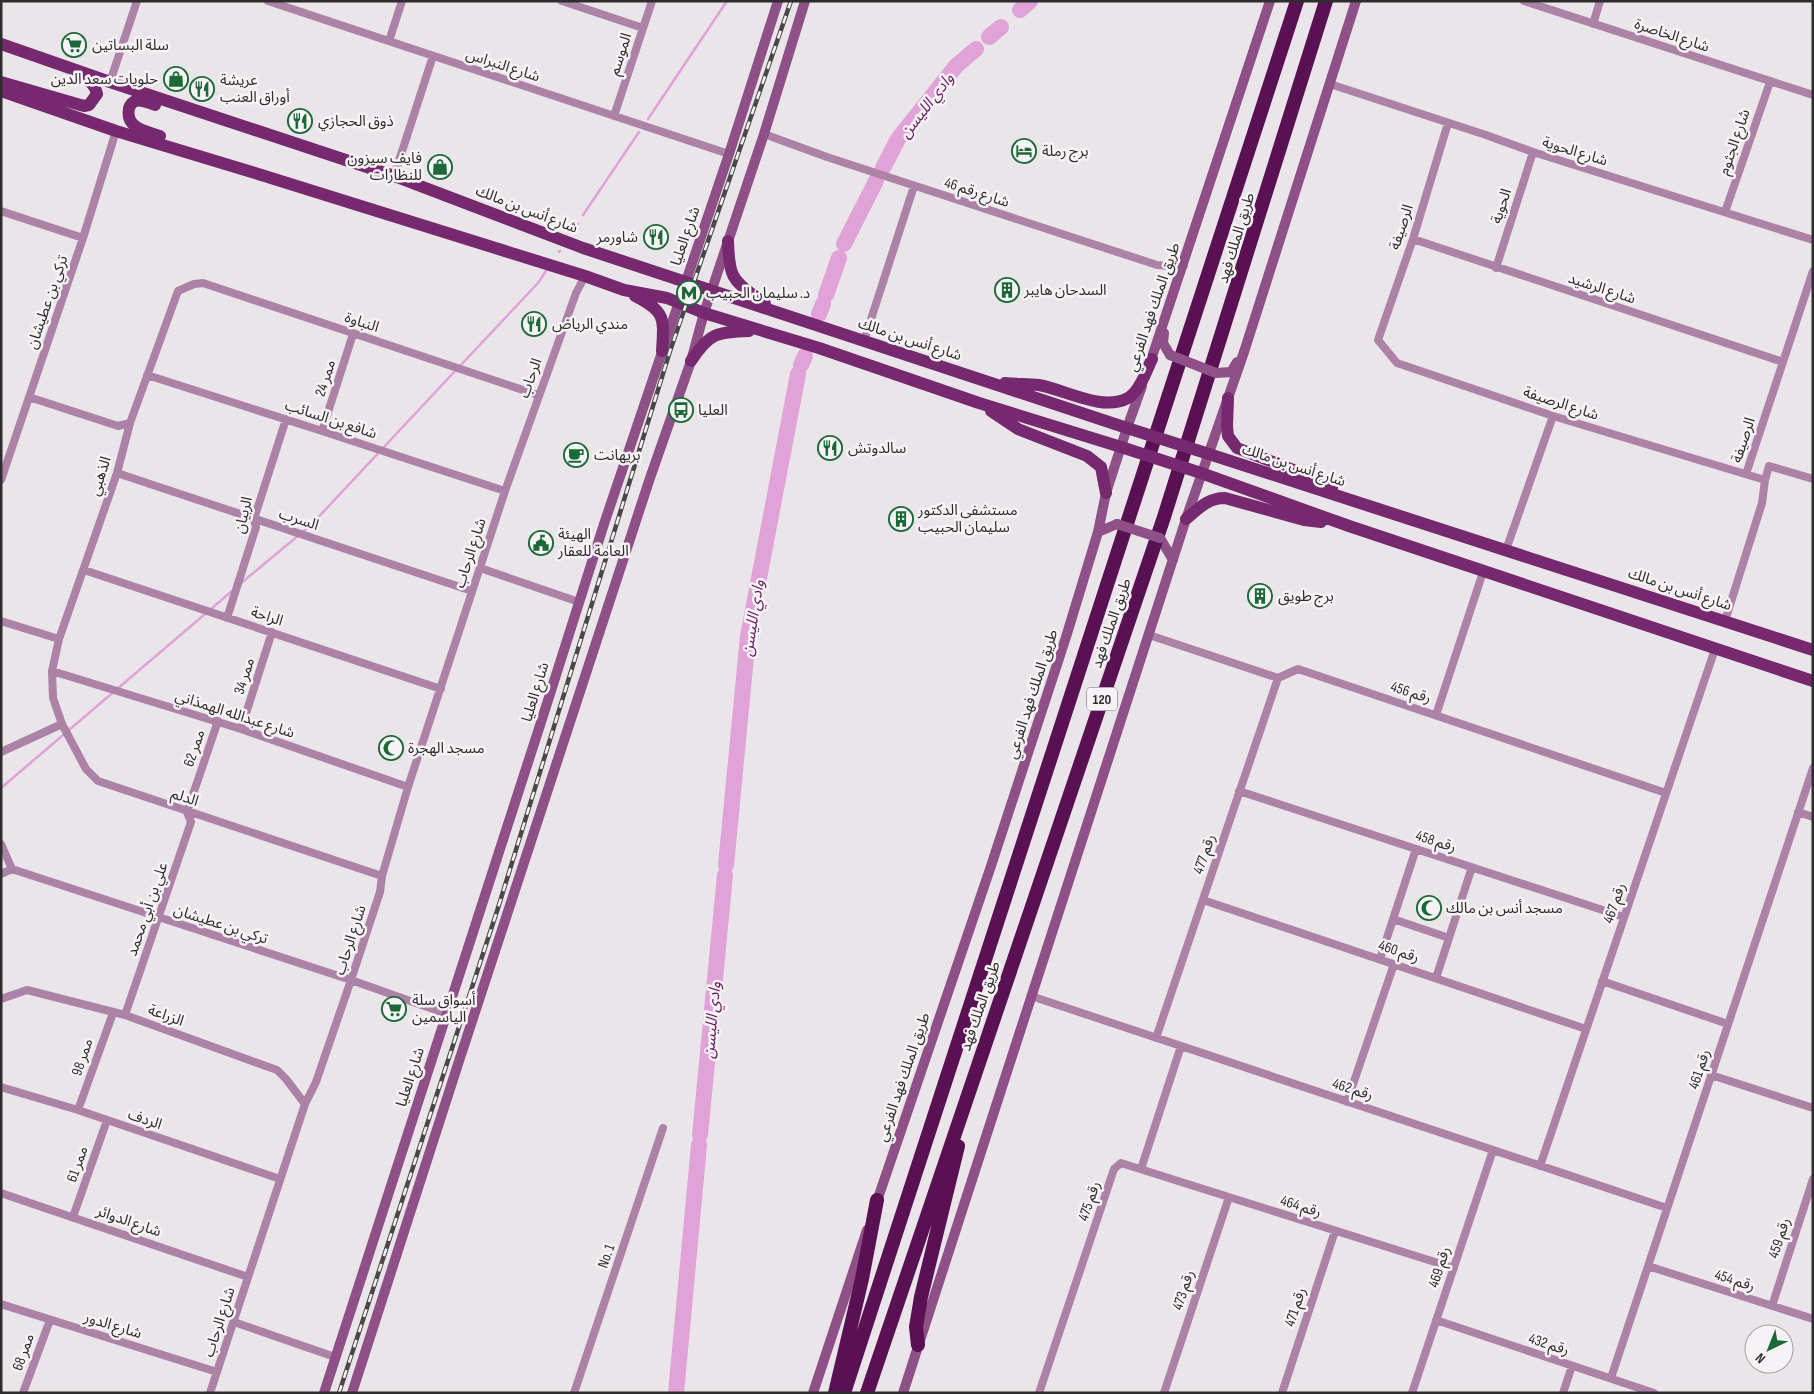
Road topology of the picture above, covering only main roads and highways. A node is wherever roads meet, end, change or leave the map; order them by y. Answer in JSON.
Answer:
{"nodes":[{"id":1,"x":778,"y":1,"type":"edge"},
{"id":2,"x":806,"y":1,"type":"edge"},
{"id":3,"x":1270,"y":1,"type":"edge"},
{"id":4,"x":1297,"y":1,"type":"edge"},
{"id":5,"x":1326,"y":1,"type":"edge"},
{"id":6,"x":1356,"y":1,"type":"edge"},
{"id":7,"x":1,"y":45,"type":"edge"},
{"id":8,"x":1,"y":82,"type":"edge"},
{"id":9,"x":1,"y":91,"type":"edge"},
{"id":10,"x":260,"y":131,"type":"junction"},
{"id":11,"x":255,"y":173,"type":"junction"},
{"id":12,"x":728,"y":241,"type":"junction"},
{"id":13,"x":686,"y":280,"type":"junction"},
{"id":14,"x":624,"y":290,"type":"junction"},
{"id":15,"x":712,"y":290,"type":"junction"},
{"id":16,"x":679,"y":302,"type":"junction"},
{"id":17,"x":775,"y":311,"type":"junction"},
{"id":18,"x":704,"y":313,"type":"junction"},
{"id":19,"x":1164,"y":327,"type":"junction"},
{"id":20,"x":759,"y":330,"type":"junction"},
{"id":21,"x":662,"y":351,"type":"junction"},
{"id":22,"x":1244,"y":352,"type":"junction"},
{"id":23,"x":1152,"y":359,"type":"junction"},
{"id":24,"x":690,"y":361,"type":"junction"},
{"id":25,"x":987,"y":382,"type":"junction"},
{"id":26,"x":1228,"y":398,"type":"junction"},
{"id":27,"x":979,"y":403,"type":"junction"},
{"id":28,"x":1127,"y":428,"type":"junction"},
{"id":29,"x":1121,"y":447,"type":"junction"},
{"id":30,"x":1209,"y":454,"type":"junction"},
{"id":31,"x":1201,"y":473,"type":"junction"},
{"id":32,"x":1106,"y":493,"type":"junction"},
{"id":33,"x":1358,"y":503,"type":"junction"},
{"id":34,"x":1186,"y":519,"type":"junction"},
{"id":35,"x":1349,"y":526,"type":"junction"},
{"id":36,"x":1098,"y":532,"type":"junction"},
{"id":37,"x":1173,"y":560,"type":"junction"},
{"id":38,"x":1813,"y":650,"type":"edge"},
{"id":39,"x":1813,"y":681,"type":"edge"},
{"id":40,"x":955,"y":1130,"type":"junction"},
{"id":41,"x":877,"y":1200,"type":"junction"},
{"id":42,"x":918,"y":1345,"type":"junction"},
{"id":43,"x":324,"y":1393,"type":"edge"},
{"id":44,"x":352,"y":1393,"type":"edge"},
{"id":45,"x":813,"y":1393,"type":"edge"},
{"id":46,"x":835,"y":1393,"type":"edge"},
{"id":47,"x":844,"y":1393,"type":"edge"},
{"id":48,"x":867,"y":1393,"type":"edge"},
{"id":49,"x":903,"y":1393,"type":"edge"}],
"edges":[{"from":1,"to":13,"type":"main road","name":"شارع العليا"},
{"from":2,"to":12,"type":"main road"},
{"from":3,"to":19,"type":"main road","name":"طريق الملك فهد الفرعي"},
{"from":4,"to":47,"type":"highway","name":"طريق الملك فهد","number":"120"},
{"from":5,"to":40,"type":"highway","name":"طريق الملك فهد","number":"120"},
{"from":6,"to":22,"type":"main road"},
{"from":7,"to":8,"type":"main road"},
{"from":7,"to":10,"type":"main road","name":"شارع أنس بن مالك"},
{"from":9,"to":11,"type":"main road"},
{"from":10,"to":11,"type":"main road"},
{"from":10,"to":13,"type":"main road","name":"شارع أنس بن مالك"},
{"from":11,"to":14,"type":"main road"},
{"from":12,"to":15,"type":"main road"},
{"from":12,"to":17,"type":"main road"},
{"from":13,"to":15,"type":"main road","name":"شارع أنس بن مالك"},
{"from":13,"to":16,"type":"main road","name":"شارع العليا"},
{"from":14,"to":16,"type":"main road"},
{"from":14,"to":21,"type":"main road"},
{"from":15,"to":17,"type":"main road","name":"شارع أنس بن مالك"},
{"from":15,"to":18,"type":"main road"},
{"from":16,"to":18,"type":"main road"},
{"from":16,"to":21,"type":"main road","name":"شارع العليا"},
{"from":17,"to":25,"type":"main road","name":"شارع أنس بن مالك"},
{"from":18,"to":20,"type":"main road"},
{"from":18,"to":24,"type":"main road"},
{"from":19,"to":22,"type":"main road","bridge":true},
{"from":19,"to":23,"type":"main road","name":"طريق الملك فهد الفرعي"},
{"from":20,"to":24,"type":"main road"},
{"from":20,"to":27,"type":"main road"},
{"from":21,"to":43,"type":"main road","name":"شارع العليا"},
{"from":22,"to":26,"type":"main road"},
{"from":23,"to":25,"type":"main road"},
{"from":23,"to":28,"type":"main road","name":"طريق الملك فهد الفرعي"},
{"from":24,"to":44,"type":"main road"},
{"from":25,"to":28,"type":"main road","name":"شارع أنس بن مالك"},
{"from":26,"to":30,"type":"main road"},
{"from":26,"to":33,"type":"main road"},
{"from":27,"to":29,"type":"main road"},
{"from":27,"to":32,"type":"main road"},
{"from":28,"to":29,"type":"main road","name":"طريق الملك فهد الفرعي"},
{"from":28,"to":30,"type":"main road","name":"شارع أنس بن مالك","bridge":true},
{"from":29,"to":31,"type":"main road","bridge":true},
{"from":29,"to":32,"type":"main road","name":"طريق الملك فهد الفرعي"},
{"from":30,"to":31,"type":"main road"},
{"from":30,"to":33,"type":"main road","name":"شارع أنس بن مالك"},
{"from":31,"to":34,"type":"main road"},
{"from":31,"to":35,"type":"main road"},
{"from":32,"to":36,"type":"main road","name":"طريق الملك فهد الفرعي"},
{"from":33,"to":38,"type":"main road","name":"شارع أنس بن مالك"},
{"from":34,"to":35,"type":"main road"},
{"from":34,"to":37,"type":"main road"},
{"from":35,"to":39,"type":"main road"},
{"from":36,"to":37,"type":"main road","bridge":true},
{"from":36,"to":41,"type":"main road","name":"طريق الملك فهد الفرعي"},
{"from":37,"to":42,"type":"main road"},
{"from":40,"to":42,"type":"highway"},
{"from":40,"to":48,"type":"highway","name":"طريق الملك فهد","number":"120"},
{"from":41,"to":45,"type":"main road","name":"طريق الملك فهد الفرعي"},
{"from":41,"to":46,"type":"highway"},
{"from":42,"to":49,"type":"main road"}]}
